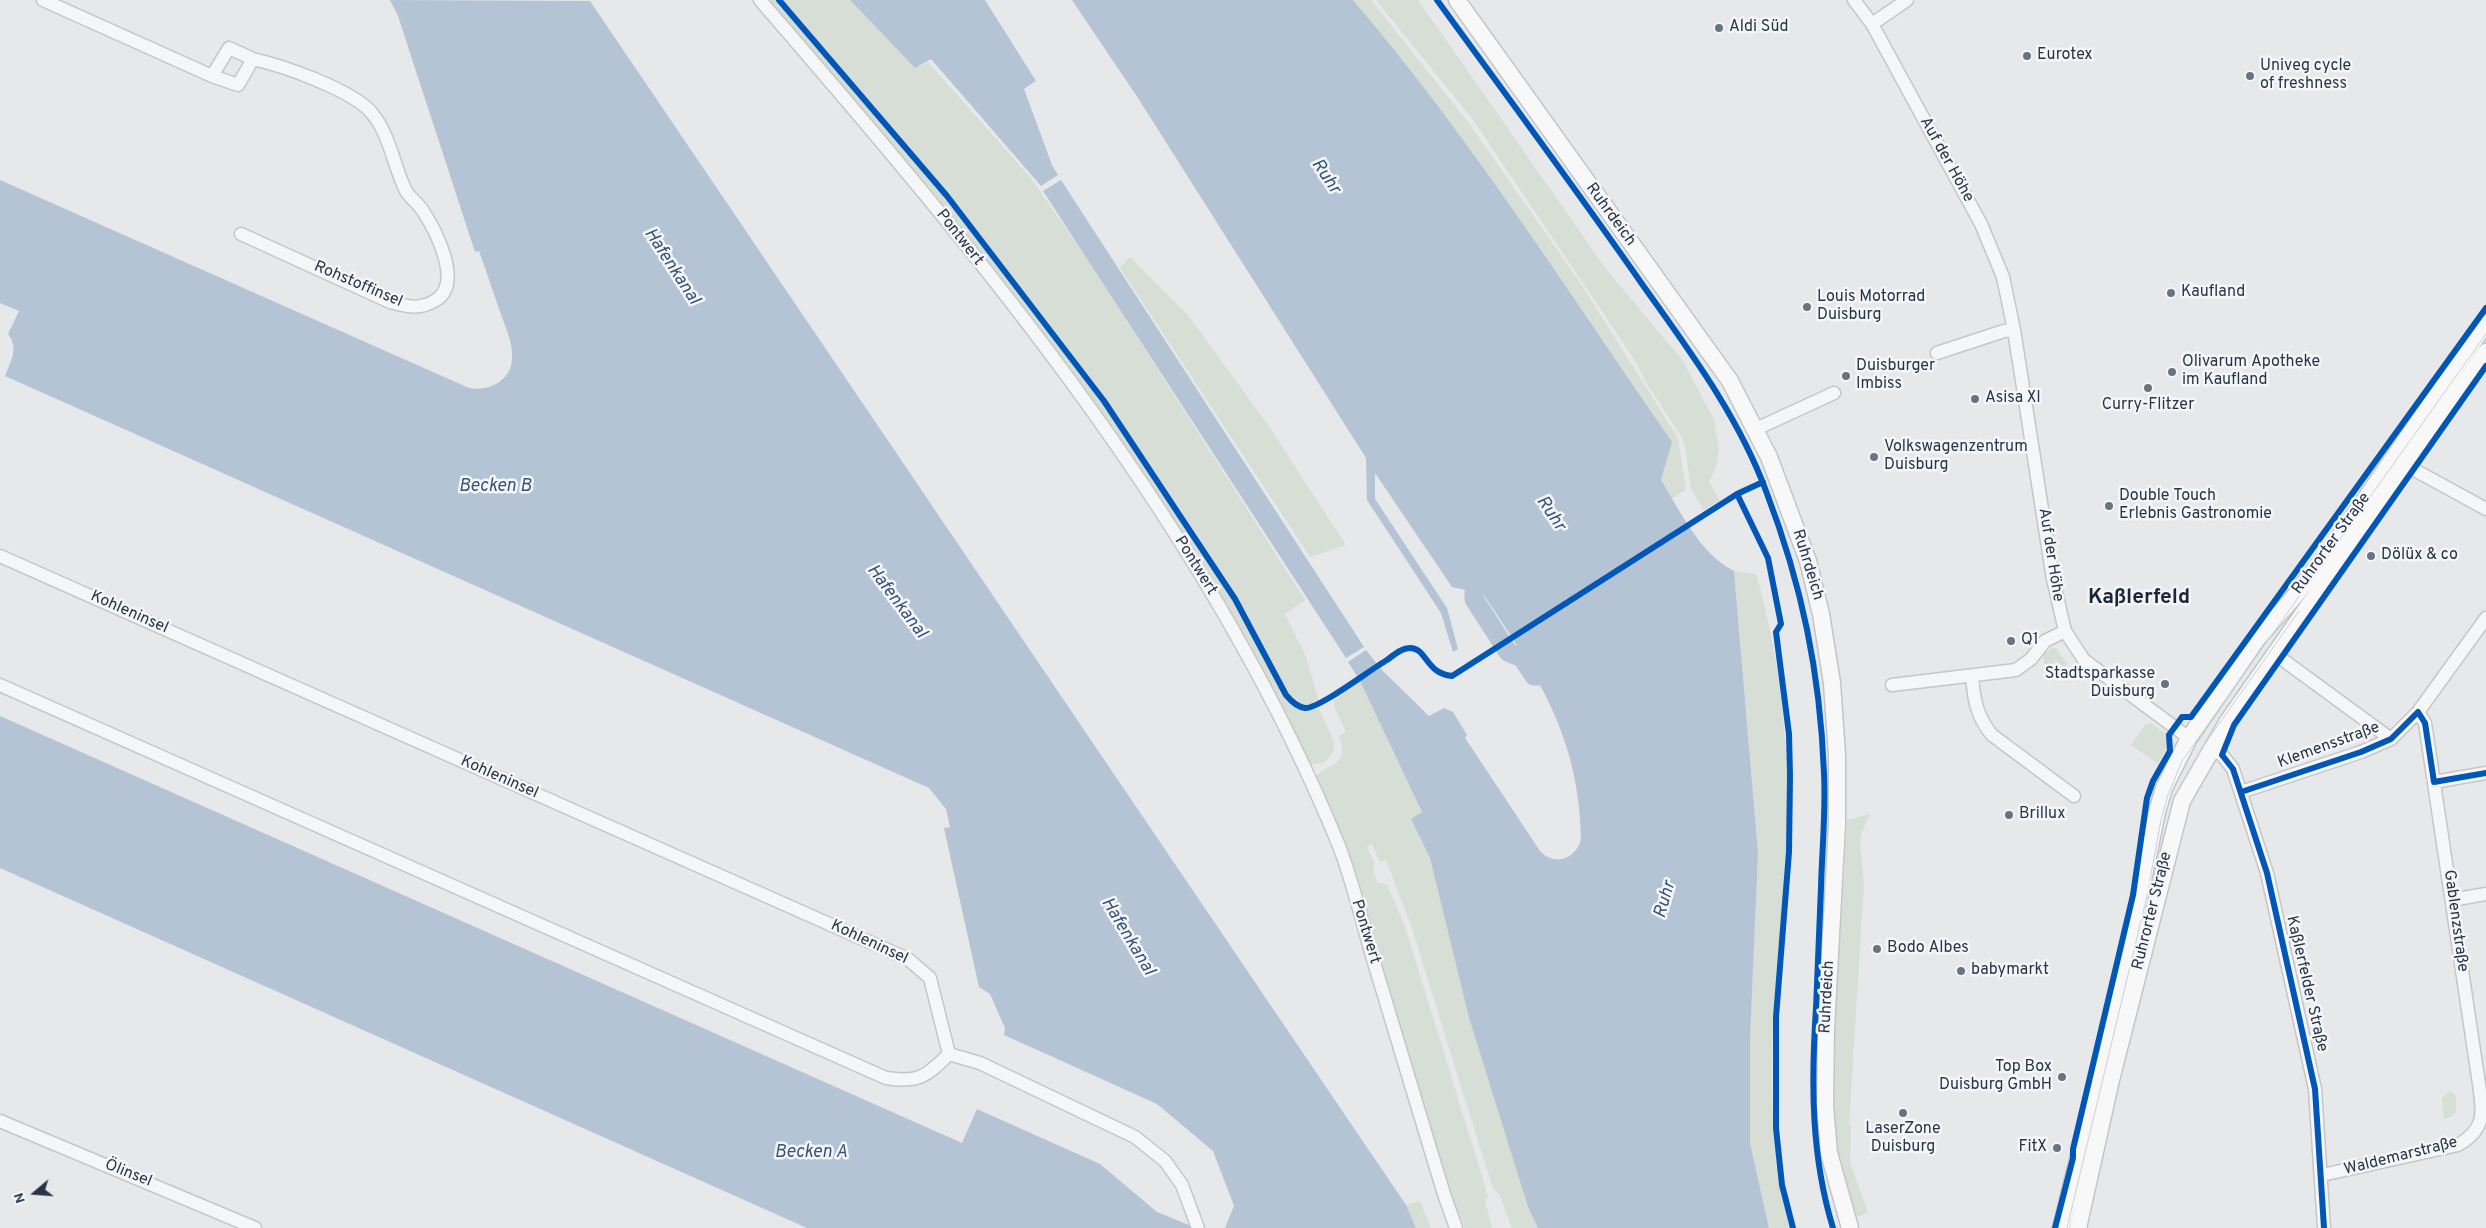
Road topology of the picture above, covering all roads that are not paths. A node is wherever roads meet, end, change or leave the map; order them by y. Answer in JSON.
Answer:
{"nodes":[{"id":1,"x":43,"y":0,"type":"edge"},
{"id":2,"x":760,"y":0,"type":"edge"},
{"id":3,"x":1457,"y":0,"type":"edge"},
{"id":4,"x":1854,"y":0,"type":"edge"},
{"id":5,"x":1907,"y":0,"type":"edge"},
{"id":6,"x":1872,"y":24,"type":"junction"},
{"id":7,"x":254,"y":59,"type":"junction"},
{"id":8,"x":212,"y":76,"type":"junction"},
{"id":9,"x":241,"y":234,"type":"dead end"},
{"id":10,"x":2486,"y":323,"type":"edge"},
{"id":11,"x":2014,"y":330,"type":"junction"},
{"id":12,"x":2486,"y":352,"type":"edge"},
{"id":13,"x":1937,"y":353,"type":"dead end"},
{"id":14,"x":1834,"y":393,"type":"dead end"},
{"id":15,"x":1756,"y":429,"type":"junction"},
{"id":16,"x":2400,"y":462,"type":"junction"},
{"id":17,"x":2486,"y":509,"type":"edge"},
{"id":18,"x":0,"y":556,"type":"edge"},
{"id":19,"x":2486,"y":618,"type":"edge"},
{"id":20,"x":2065,"y":631,"type":"junction"},
{"id":21,"x":2275,"y":654,"type":"junction"},
{"id":22,"x":1972,"y":677,"type":"junction"},
{"id":23,"x":0,"y":685,"type":"edge"},
{"id":24,"x":1892,"y":685,"type":"dead end"},
{"id":25,"x":2418,"y":712,"type":"junction"},
{"id":26,"x":2189,"y":738,"type":"junction"},
{"id":27,"x":2390,"y":739,"type":"junction"},
{"id":28,"x":2211,"y":748,"type":"junction"},
{"id":29,"x":2486,"y":773,"type":"edge"},
{"id":30,"x":2434,"y":782,"type":"junction"},
{"id":31,"x":2241,"y":792,"type":"junction"},
{"id":32,"x":2074,"y":796,"type":"dead end"},
{"id":33,"x":2486,"y":894,"type":"edge"},
{"id":34,"x":2452,"y":900,"type":"junction"},
{"id":35,"x":949,"y":1054,"type":"junction"},
{"id":36,"x":0,"y":1121,"type":"edge"},
{"id":37,"x":2476,"y":1131,"type":"joint"},
{"id":38,"x":2322,"y":1175,"type":"junction"},
{"id":39,"x":1197,"y":1224,"type":"edge"},
{"id":40,"x":2074,"y":1225,"type":"edge"},
{"id":41,"x":255,"y":1228,"type":"edge"},
{"id":42,"x":1456,"y":1228,"type":"edge"},
{"id":43,"x":1850,"y":1228,"type":"edge"},
{"id":44,"x":2324,"y":1228,"type":"edge"}],
"edges":[{"from":1,"to":8,"type":"street"},
{"from":2,"to":42,"type":"street","name":"Pontwert"},
{"from":3,"to":15,"type":"main road","name":"Ruhrdeich"},
{"from":4,"to":6,"type":"street","name":"Auf der Höhe"},
{"from":5,"to":6,"type":"street"},
{"from":6,"to":11,"type":"street","name":"Auf der Höhe"},
{"from":7,"to":8,"type":"street"},
{"from":7,"to":8,"type":"street","name":"Rohstoffinsel"},
{"from":7,"to":9,"type":"street","name":"Rohstoffinsel"},
{"from":10,"to":16,"type":"main road","name":"Ruhrorter Straße"},
{"from":11,"to":13,"type":"street"},
{"from":11,"to":20,"type":"street","name":"Auf der Höhe"},
{"from":12,"to":16,"type":"main road","name":"Ruhrorter Straße"},
{"from":14,"to":15,"type":"street"},
{"from":15,"to":43,"type":"main road","name":"Ruhrdeich"},
{"from":16,"to":17,"type":"street"},
{"from":16,"to":21,"type":"main road","name":"Ruhrorter Straße"},
{"from":16,"to":26,"type":"main road","name":"Ruhrorter Straße"},
{"from":18,"to":35,"type":"street","name":"Kohleninsel"},
{"from":19,"to":25,"type":"street","name":"Klemensstraße"},
{"from":20,"to":22,"type":"street"},
{"from":20,"to":26,"type":"street","name":"Auf der Höhe"},
{"from":21,"to":27,"type":"street"},
{"from":21,"to":28,"type":"main road","name":"Ruhrorter Straße"},
{"from":22,"to":24,"type":"street"},
{"from":22,"to":32,"type":"street"},
{"from":23,"to":35,"type":"street"},
{"from":25,"to":27,"type":"street","name":"Klemensstraße"},
{"from":25,"to":30,"type":"street","name":"Gablenzstraße"},
{"from":26,"to":28,"type":"main road"},
{"from":26,"to":40,"type":"main road","name":"Ruhrorter Straße"},
{"from":27,"to":31,"type":"street","name":"Klemensstraße"},
{"from":28,"to":31,"type":"street","name":"Kaßlerfelder Straße"},
{"from":28,"to":40,"type":"main road","name":"Ruhrorter Straße"},
{"from":29,"to":30,"type":"street"},
{"from":30,"to":34,"type":"street","name":"Gablenzstraße"},
{"from":31,"to":38,"type":"street","name":"Kaßlerfelder Straße"},
{"from":33,"to":34,"type":"street"},
{"from":34,"to":37,"type":"street","name":"Gablenzstraße"},
{"from":35,"to":39,"type":"street"},
{"from":36,"to":41,"type":"street","name":"Ölinsel"},
{"from":37,"to":38,"type":"street","name":"Waldemarstraße"},
{"from":38,"to":44,"type":"street","name":"Kaßlerfelder Straße"}]}
